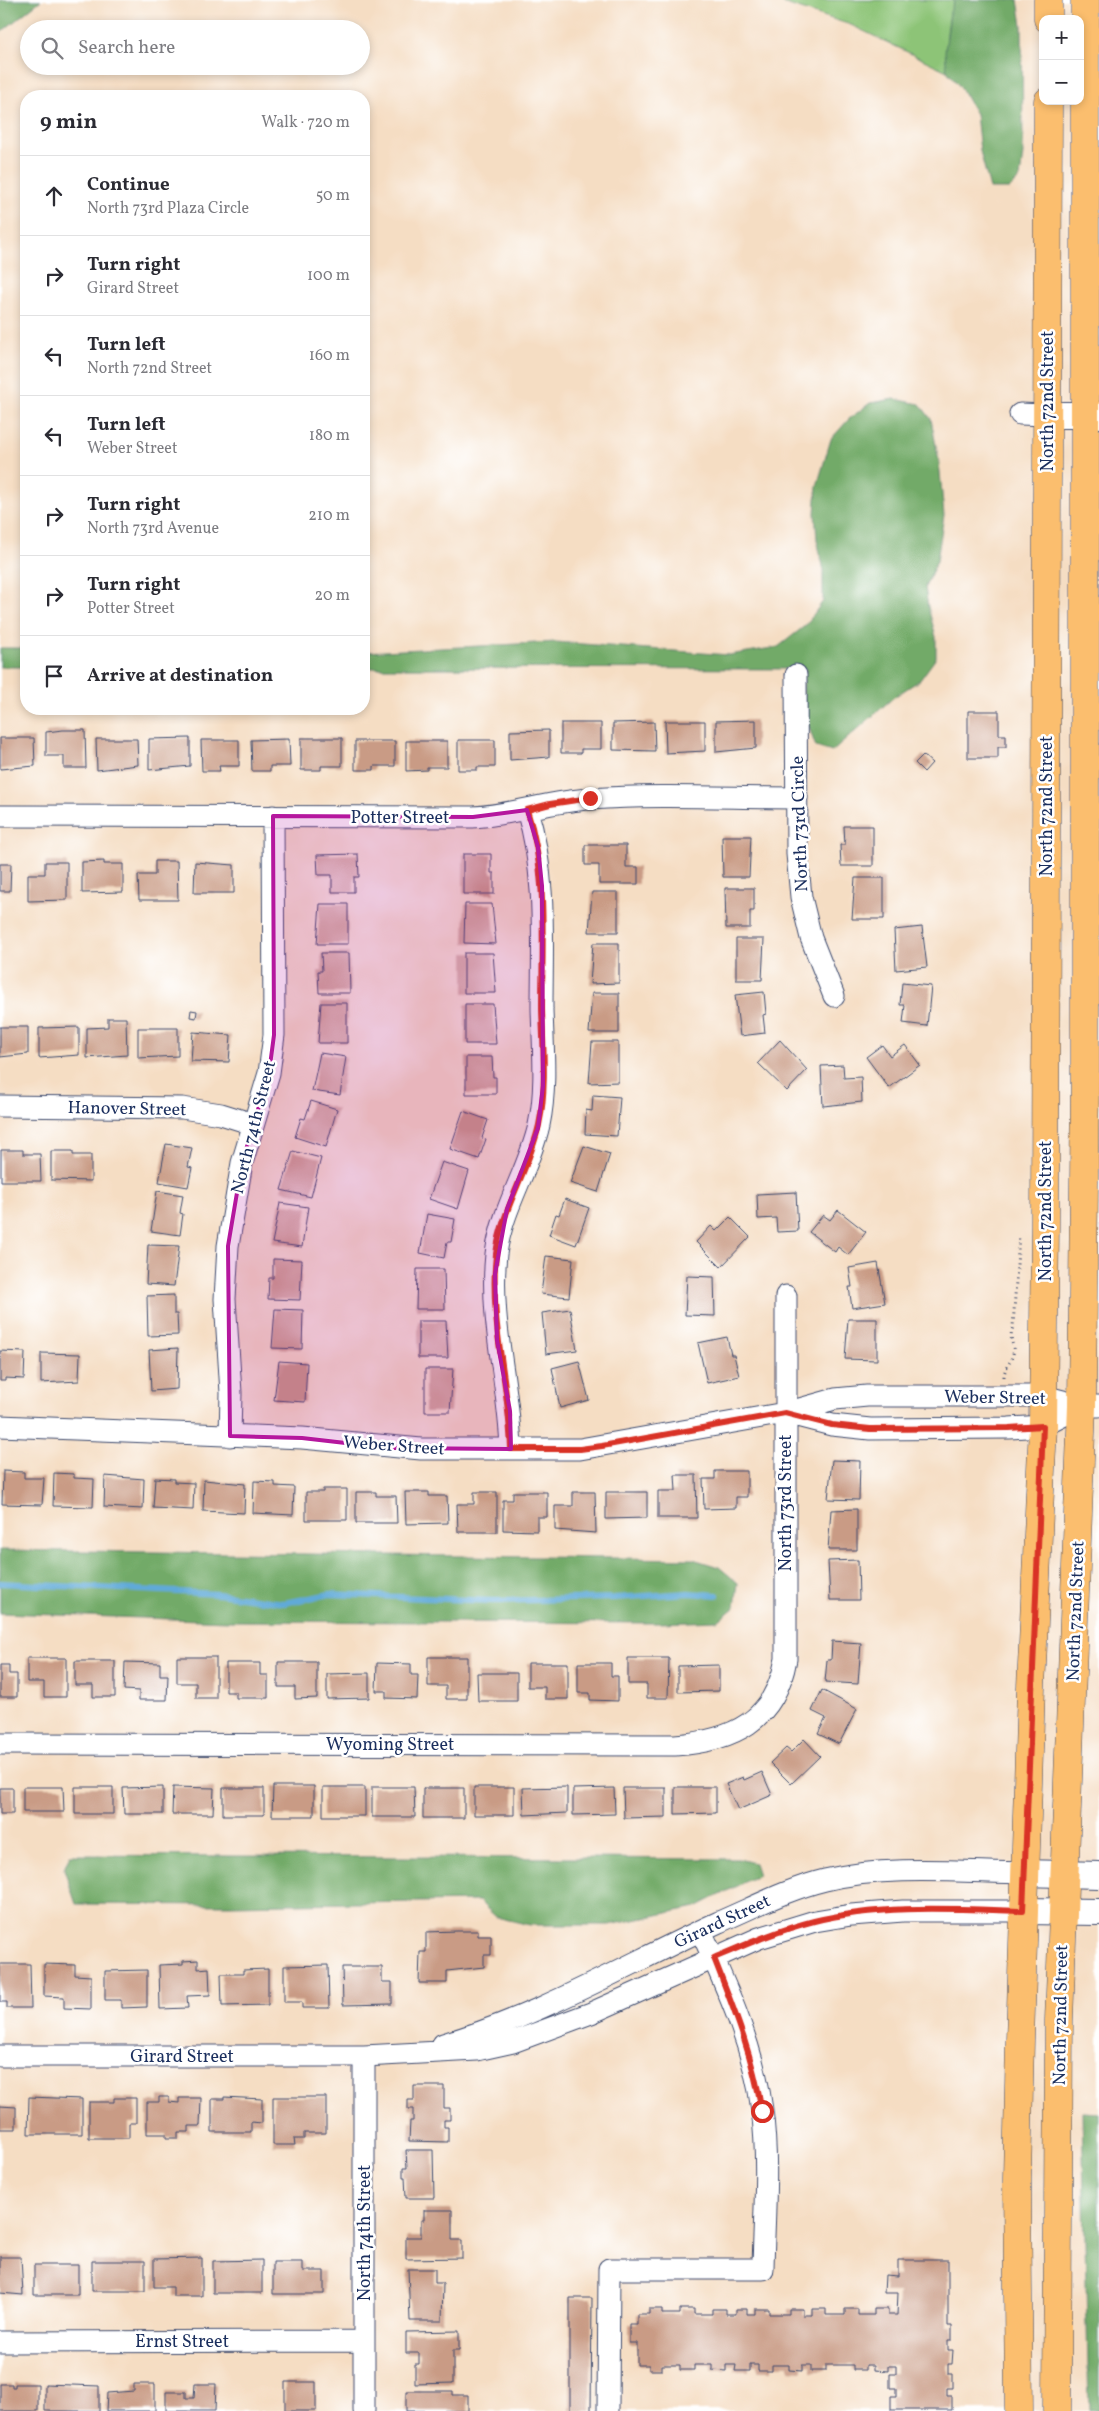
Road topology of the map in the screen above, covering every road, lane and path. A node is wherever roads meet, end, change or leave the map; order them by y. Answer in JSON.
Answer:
{"nodes":[{"id":1,"x":1048,"y":0,"type":"edge"},
{"id":2,"x":1085,"y":0,"type":"edge"},
{"id":3,"x":1048,"y":15,"type":"edge"},
{"id":4,"x":1048,"y":105,"type":"edge"},
{"id":5,"x":1020,"y":414,"type":"dead end"},
{"id":6,"x":1047,"y":415,"type":"junction"},
{"id":7,"x":1091,"y":415,"type":"edge"},
{"id":8,"x":796,"y":675,"type":"dead end"},
{"id":9,"x":797,"y":798,"type":"junction"},
{"id":10,"x":527,"y":810,"type":"junction"},
{"id":11,"x":0,"y":816,"type":"edge"},
{"id":12,"x":273,"y":816,"type":"junction"},
{"id":13,"x":834,"y":996,"type":"dead end"},
{"id":14,"x":0,"y":1106,"type":"edge"},
{"id":15,"x":253,"y":1124,"type":"junction"},
{"id":16,"x":786,"y":1296,"type":"dead end"},
{"id":17,"x":1043,"y":1396,"type":"junction"},
{"id":18,"x":1090,"y":1406,"type":"edge"},
{"id":19,"x":785,"y":1413,"type":"junction"},
{"id":20,"x":0,"y":1426,"type":"edge"},
{"id":21,"x":1043,"y":1426,"type":"junction"},
{"id":22,"x":230,"y":1436,"type":"junction"},
{"id":23,"x":511,"y":1449,"type":"junction"},
{"id":24,"x":768,"y":1706,"type":"joint"},
{"id":25,"x":0,"y":1744,"type":"edge"},
{"id":26,"x":1024,"y":1874,"type":"junction"},
{"id":27,"x":1063,"y":1874,"type":"junction"},
{"id":28,"x":1099,"y":1875,"type":"edge"},
{"id":29,"x":1023,"y":1911,"type":"junction"},
{"id":30,"x":1062,"y":1912,"type":"junction"},
{"id":31,"x":1099,"y":1912,"type":"edge"},
{"id":32,"x":701,"y":1931,"type":"junction"},
{"id":33,"x":714,"y":1958,"type":"junction"},
{"id":34,"x":0,"y":2056,"type":"edge"},
{"id":35,"x":364,"y":2056,"type":"junction"},
{"id":36,"x":364,"y":2341,"type":"junction"},
{"id":37,"x":0,"y":2342,"type":"edge"},
{"id":38,"x":364,"y":2411,"type":"edge"},
{"id":39,"x":608,"y":2411,"type":"edge"},
{"id":40,"x":1019,"y":2411,"type":"edge"},
{"id":41,"x":1057,"y":2411,"type":"edge"}],
"edges":[{"from":1,"to":3,"type":"main road"},
{"from":2,"to":7,"type":"main road","name":"North 72nd Street"},
{"from":4,"to":6,"type":"main road","name":"North 72nd Street"},
{"from":5,"to":6,"type":"street"},
{"from":6,"to":7,"type":"street"},
{"from":6,"to":17,"type":"main road","name":"North 72nd Street"},
{"from":7,"to":18,"type":"main road","name":"North 72nd Street"},
{"from":8,"to":9,"type":"street","name":"North 73rd Circle"},
{"from":9,"to":10,"type":"street","name":"Potter Street"},
{"from":9,"to":13,"type":"street","name":"North 73rd Circle"},
{"from":10,"to":12,"type":"street","name":"Potter Street"},
{"from":10,"to":23,"type":"street"},
{"from":11,"to":12,"type":"street","name":"Potter Street"},
{"from":12,"to":15,"type":"street","name":"North 74th Street"},
{"from":14,"to":15,"type":"street","name":"Hanover Street"},
{"from":15,"to":22,"type":"street","name":"North 74th Street"},
{"from":16,"to":19,"type":"street","name":"North 73rd Street"},
{"from":17,"to":18,"type":"street","name":"Weber Street"},
{"from":17,"to":19,"type":"street","name":"Weber Street"},
{"from":17,"to":21,"type":"main road","name":"North 72nd Street"},
{"from":18,"to":21,"type":"street","name":"Weber Street"},
{"from":18,"to":27,"type":"main road","name":"North 72nd Street"},
{"from":19,"to":21,"type":"street","name":"Weber Street"},
{"from":19,"to":23,"type":"street","name":"Weber Street"},
{"from":19,"to":24,"type":"street","name":"North 73rd Street"},
{"from":20,"to":22,"type":"street","name":"Weber Street"},
{"from":21,"to":26,"type":"main road","name":"North 72nd Street"},
{"from":22,"to":23,"type":"street","name":"Weber Street"},
{"from":24,"to":25,"type":"street","name":"Wyoming Street"},
{"from":26,"to":27,"type":"street","name":"Girard Street"},
{"from":26,"to":29,"type":"main road","name":"North 72nd Street"},
{"from":26,"to":32,"type":"street","name":"Girard Street"},
{"from":27,"to":28,"type":"street","name":"Girard Street"},
{"from":27,"to":30,"type":"main road","name":"North 72nd Street"},
{"from":29,"to":30,"type":"street","name":"Girard Street"},
{"from":29,"to":33,"type":"street","name":"Girard Street"},
{"from":29,"to":40,"type":"main road","name":"North 72nd Street"},
{"from":30,"to":31,"type":"street","name":"Girard Street"},
{"from":30,"to":41,"type":"main road","name":"North 72nd Street"},
{"from":32,"to":33,"type":"street"},
{"from":32,"to":35,"type":"street","name":"Girard Street"},
{"from":33,"to":35,"type":"street","name":"Girard Street"},
{"from":33,"to":39,"type":"street"},
{"from":34,"to":35,"type":"street","name":"Girard Street"},
{"from":35,"to":36,"type":"street","name":"North 74th Street"},
{"from":36,"to":37,"type":"street","name":"Ernst Street"},
{"from":36,"to":38,"type":"street","name":"North 74th Street"}]}
